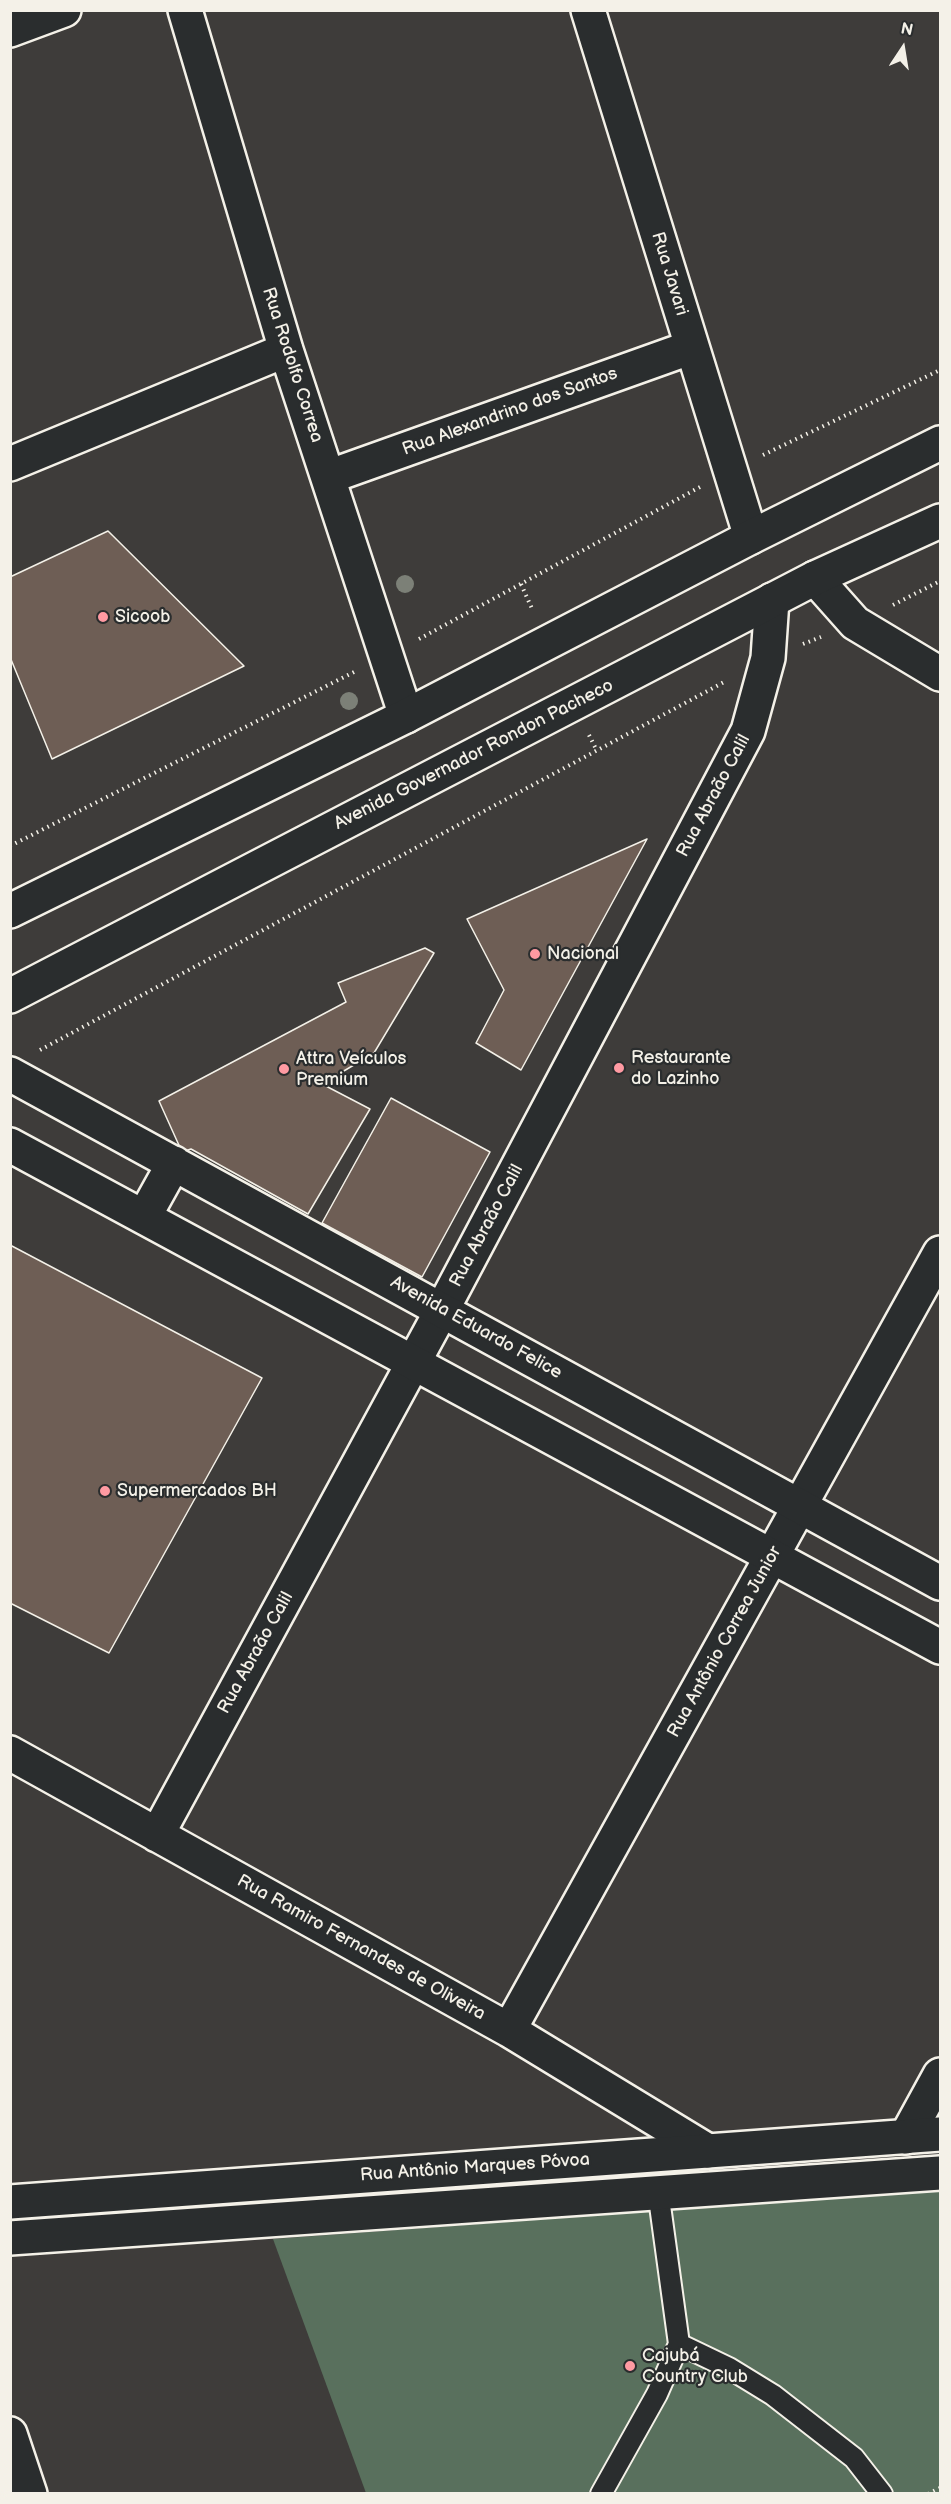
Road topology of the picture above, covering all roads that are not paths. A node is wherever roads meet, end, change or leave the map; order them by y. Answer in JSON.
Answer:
{"nodes":[{"id":1,"x":64,"y":10,"type":"edge"},
{"id":2,"x":185,"y":10,"type":"edge"},
{"id":3,"x":588,"y":10,"type":"edge"},
{"id":4,"x":10,"y":30,"type":"edge"},
{"id":5,"x":692,"y":347,"type":"junction"},
{"id":6,"x":286,"y":350,"type":"junction"},
{"id":7,"x":940,"y":444,"type":"edge"},
{"id":8,"x":10,"y":464,"type":"edge"},
{"id":9,"x":328,"y":477,"type":"junction"},
{"id":10,"x":940,"y":521,"type":"edge"},
{"id":11,"x":751,"y":537,"type":"junction"},
{"id":12,"x":815,"y":578,"type":"junction"},
{"id":13,"x":772,"y":600,"type":"junction"},
{"id":14,"x":940,"y":674,"type":"edge"},
{"id":15,"x":406,"y":716,"type":"junction"},
{"id":16,"x":10,"y":911,"type":"edge"},
{"id":17,"x":10,"y":996,"type":"edge"},
{"id":18,"x":21,"y":1064,"type":"edge"},
{"id":19,"x":10,"y":1145,"type":"edge"},
{"id":20,"x":174,"y":1163,"type":"junction"},
{"id":21,"x":144,"y":1217,"type":"junction"},
{"id":22,"x":940,"y":1252,"type":"edge"},
{"id":23,"x":442,"y":1310,"type":"junction"},
{"id":24,"x":414,"y":1362,"type":"junction"},
{"id":25,"x":801,"y":1506,"type":"junction"},
{"id":26,"x":773,"y":1556,"type":"junction"},
{"id":27,"x":940,"y":1583,"type":"edge"},
{"id":28,"x":940,"y":1647,"type":"edge"},
{"id":29,"x":10,"y":1753,"type":"edge"},
{"id":30,"x":157,"y":1835,"type":"junction"},
{"id":31,"x":509,"y":2030,"type":"junction"},
{"id":32,"x":940,"y":2075,"type":"edge"},
{"id":33,"x":940,"y":2134,"type":"edge"},
{"id":34,"x":906,"y":2137,"type":"junction"},
{"id":35,"x":708,"y":2151,"type":"junction"},
{"id":36,"x":940,"y":2173,"type":"edge"},
{"id":37,"x":658,"y":2191,"type":"junction"},
{"id":38,"x":10,"y":2202,"type":"edge"},
{"id":39,"x":10,"y":2238,"type":"edge"},
{"id":40,"x":678,"y":2343,"type":"junction"},
{"id":41,"x":10,"y":2434,"type":"edge"},
{"id":42,"x":30,"y":2493,"type":"edge"},
{"id":43,"x":601,"y":2493,"type":"edge"},
{"id":44,"x":882,"y":2493,"type":"edge"}],
"edges":[{"from":1,"to":4,"type":"street"},
{"from":2,"to":6,"type":"street","name":"Rua Rodolfo Correa"},
{"from":3,"to":5,"type":"street","name":"Rua Javari"},
{"from":5,"to":9,"type":"street","name":"Rua Alexandrino dos Santos"},
{"from":5,"to":11,"type":"street","name":"Rua Javari"},
{"from":6,"to":8,"type":"street"},
{"from":6,"to":9,"type":"street","name":"Rua Rodolfo Correa"},
{"from":7,"to":11,"type":"street"},
{"from":9,"to":15,"type":"street","name":"Rua Rodolfo Correa"},
{"from":10,"to":12,"type":"street","name":"Avenida Governador Rondon Pacheco"},
{"from":11,"to":15,"type":"street"},
{"from":12,"to":13,"type":"street","name":"Avenida Governador Rondon Pacheco"},
{"from":12,"to":14,"type":"street"},
{"from":13,"to":17,"type":"street","name":"Avenida Governador Rondon Pacheco"},
{"from":13,"to":23,"type":"street","name":"Rua Abraão Calil"},
{"from":15,"to":16,"type":"street"},
{"from":18,"to":20,"type":"street","name":"Avenida Eduardo Felice"},
{"from":19,"to":21,"type":"street"},
{"from":20,"to":21,"type":"street"},
{"from":20,"to":23,"type":"street","name":"Avenida Eduardo Felice"},
{"from":21,"to":24,"type":"street"},
{"from":22,"to":25,"type":"street","name":"Rua Antônio Correa Junior"},
{"from":23,"to":24,"type":"street","name":"Rua Abraão Calil"},
{"from":23,"to":25,"type":"street","name":"Avenida Eduardo Felice"},
{"from":24,"to":26,"type":"street"},
{"from":24,"to":30,"type":"street","name":"Rua Abraão Calil"},
{"from":25,"to":26,"type":"street","name":"Rua Antônio Correa Junior"},
{"from":25,"to":27,"type":"street","name":"Avenida Eduardo Felice"},
{"from":26,"to":28,"type":"street"},
{"from":26,"to":31,"type":"street","name":"Rua Antônio Correa Junior"},
{"from":29,"to":30,"type":"street","name":"Rua Ramiro Fernandes de Oliveira"},
{"from":30,"to":31,"type":"street","name":"Rua Ramiro Fernandes de Oliveira"},
{"from":31,"to":35,"type":"street","name":"Rua Ramiro Fernandes de Oliveira"},
{"from":32,"to":34,"type":"street"},
{"from":33,"to":34,"type":"street","name":"Rua Antônio Marques Póvoa"},
{"from":34,"to":35,"type":"street","name":"Rua Antônio Marques Póvoa"},
{"from":35,"to":37,"type":"street"},
{"from":35,"to":38,"type":"street","name":"Rua Antônio Marques Póvoa"},
{"from":36,"to":37,"type":"street","name":"Rua Antônio Marques Póvoa"},
{"from":37,"to":39,"type":"street","name":"Rua Antônio Marques Póvoa"},
{"from":37,"to":40,"type":"lane"},
{"from":40,"to":43,"type":"lane"},
{"from":40,"to":44,"type":"lane"},
{"from":41,"to":42,"type":"street"}]}
